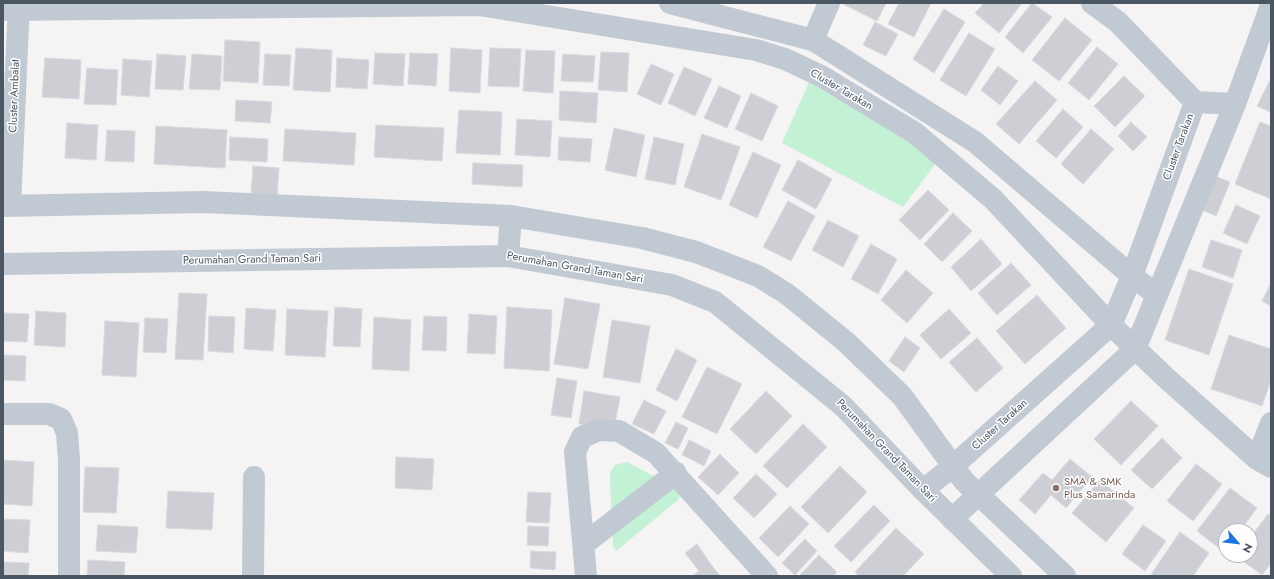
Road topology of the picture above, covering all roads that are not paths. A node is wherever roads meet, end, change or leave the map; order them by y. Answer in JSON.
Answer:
{"nodes":[{"id":1,"x":670,"y":3,"type":"edge"},
{"id":2,"x":829,"y":3,"type":"edge"},
{"id":3,"x":1092,"y":3,"type":"edge"},
{"id":4,"x":1271,"y":5,"type":"edge"},
{"id":5,"x":499,"y":6,"type":"edge"},
{"id":6,"x":14,"y":8,"type":"edge"},
{"id":7,"x":813,"y":40,"type":"junction"},
{"id":8,"x":1195,"y":102,"type":"junction"},
{"id":9,"x":1235,"y":104,"type":"junction"},
{"id":10,"x":7,"y":206,"type":"edge"},
{"id":11,"x":511,"y":216,"type":"junction"},
{"id":12,"x":508,"y":256,"type":"junction"},
{"id":13,"x":3,"y":264,"type":"edge"},
{"id":14,"x":1132,"y":276,"type":"junction"},
{"id":15,"x":1158,"y":295,"type":"junction"},
{"id":16,"x":1111,"y":326,"type":"junction"},
{"id":17,"x":1135,"y":349,"type":"junction"},
{"id":18,"x":3,"y":414,"type":"edge"},
{"id":19,"x":1271,"y":423,"type":"edge"},
{"id":20,"x":1264,"y":463,"type":"edge"},
{"id":21,"x":952,"y":467,"type":"junction"},
{"id":22,"x":676,"y":473,"type":"junction"},
{"id":23,"x":254,"y":477,"type":"dead end"},
{"id":24,"x":923,"y":490,"type":"junction"},
{"id":25,"x":979,"y":495,"type":"junction"},
{"id":26,"x":952,"y":519,"type":"junction"},
{"id":27,"x":584,"y":544,"type":"junction"},
{"id":28,"x":69,"y":576,"type":"edge"},
{"id":29,"x":253,"y":576,"type":"edge"},
{"id":30,"x":586,"y":576,"type":"edge"},
{"id":31,"x":767,"y":576,"type":"edge"},
{"id":32,"x":1011,"y":576,"type":"edge"},
{"id":33,"x":1065,"y":576,"type":"edge"}],
"edges":[{"from":1,"to":7,"type":"street"},
{"from":2,"to":7,"type":"street"},
{"from":3,"to":8,"type":"street","name":"Cluster Tarakan"},
{"from":4,"to":9,"type":"street"},
{"from":5,"to":6,"type":"street","name":"Cluster Ambalat"},
{"from":5,"to":16,"type":"street","name":"Cluster Tarakan"},
{"from":6,"to":10,"type":"street","name":"Cluster Ambalat"},
{"from":7,"to":14,"type":"street"},
{"from":8,"to":9,"type":"street"},
{"from":8,"to":14,"type":"street","name":"Cluster Tarakan"},
{"from":9,"to":15,"type":"street"},
{"from":10,"to":11,"type":"street"},
{"from":11,"to":12,"type":"street"},
{"from":11,"to":21,"type":"street"},
{"from":12,"to":13,"type":"street","name":"Perumahan Grand Taman Sari"},
{"from":12,"to":24,"type":"street","name":"Perumahan Grand Taman Sari"},
{"from":14,"to":15,"type":"street"},
{"from":14,"to":16,"type":"street","name":"Cluster Tarakan"},
{"from":15,"to":17,"type":"street"},
{"from":16,"to":17,"type":"street","name":"Cluster Tarakan"},
{"from":16,"to":21,"type":"street","name":"Cluster Tarakan"},
{"from":17,"to":20,"type":"street","name":"Cluster Tarakan"},
{"from":17,"to":25,"type":"street"},
{"from":18,"to":28,"type":"street"},
{"from":19,"to":20,"type":"street","name":"Cluster Tarakan"},
{"from":21,"to":24,"type":"street","name":"Cluster Tarakan"},
{"from":21,"to":25,"type":"street"},
{"from":22,"to":27,"type":"street"},
{"from":22,"to":27,"type":"street"},
{"from":22,"to":31,"type":"street"},
{"from":23,"to":29,"type":"street"},
{"from":24,"to":26,"type":"street","name":"Perumahan Grand Taman Sari"},
{"from":25,"to":26,"type":"street"},
{"from":25,"to":33,"type":"street"},
{"from":26,"to":32,"type":"street","name":"Perumahan Grand Taman Sari"},
{"from":27,"to":30,"type":"street"}]}
